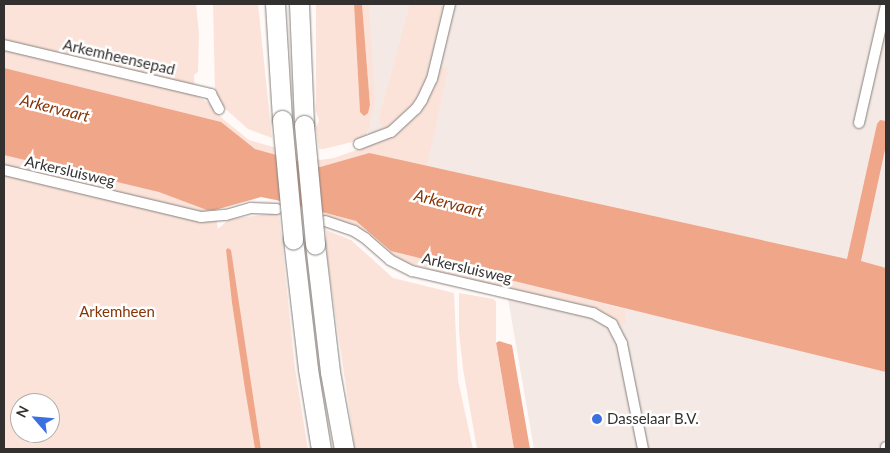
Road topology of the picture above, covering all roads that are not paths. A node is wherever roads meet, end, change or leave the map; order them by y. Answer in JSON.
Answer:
{"nodes":[{"id":1,"x":275,"y":4,"type":"edge"},
{"id":2,"x":299,"y":4,"type":"edge"},
{"id":3,"x":450,"y":4,"type":"edge"},
{"id":4,"x":886,"y":5,"type":"edge"},
{"id":5,"x":4,"y":45,"type":"edge"},
{"id":6,"x":219,"y":109,"type":"dead end"},
{"id":7,"x":859,"y":123,"type":"dead end"},
{"id":8,"x":359,"y":144,"type":"dead end"},
{"id":9,"x":4,"y":170,"type":"edge"},
{"id":10,"x":277,"y":209,"type":"dead end"},
{"id":11,"x":325,"y":220,"type":"dead end"},
{"id":12,"x":321,"y":449,"type":"edge"},
{"id":13,"x":344,"y":449,"type":"edge"},
{"id":14,"x":643,"y":449,"type":"edge"}],
"edges":[{"from":1,"to":12,"type":"highway","bridge":true},
{"from":2,"to":13,"type":"highway","bridge":true},
{"from":3,"to":8,"type":"street"},
{"from":4,"to":7,"type":"street"},
{"from":5,"to":6,"type":"street","name":"Arkemheensepad"},
{"from":9,"to":10,"type":"street","name":"Arkersluisweg"},
{"from":11,"to":14,"type":"street","name":"Arkersluisweg"}]}
